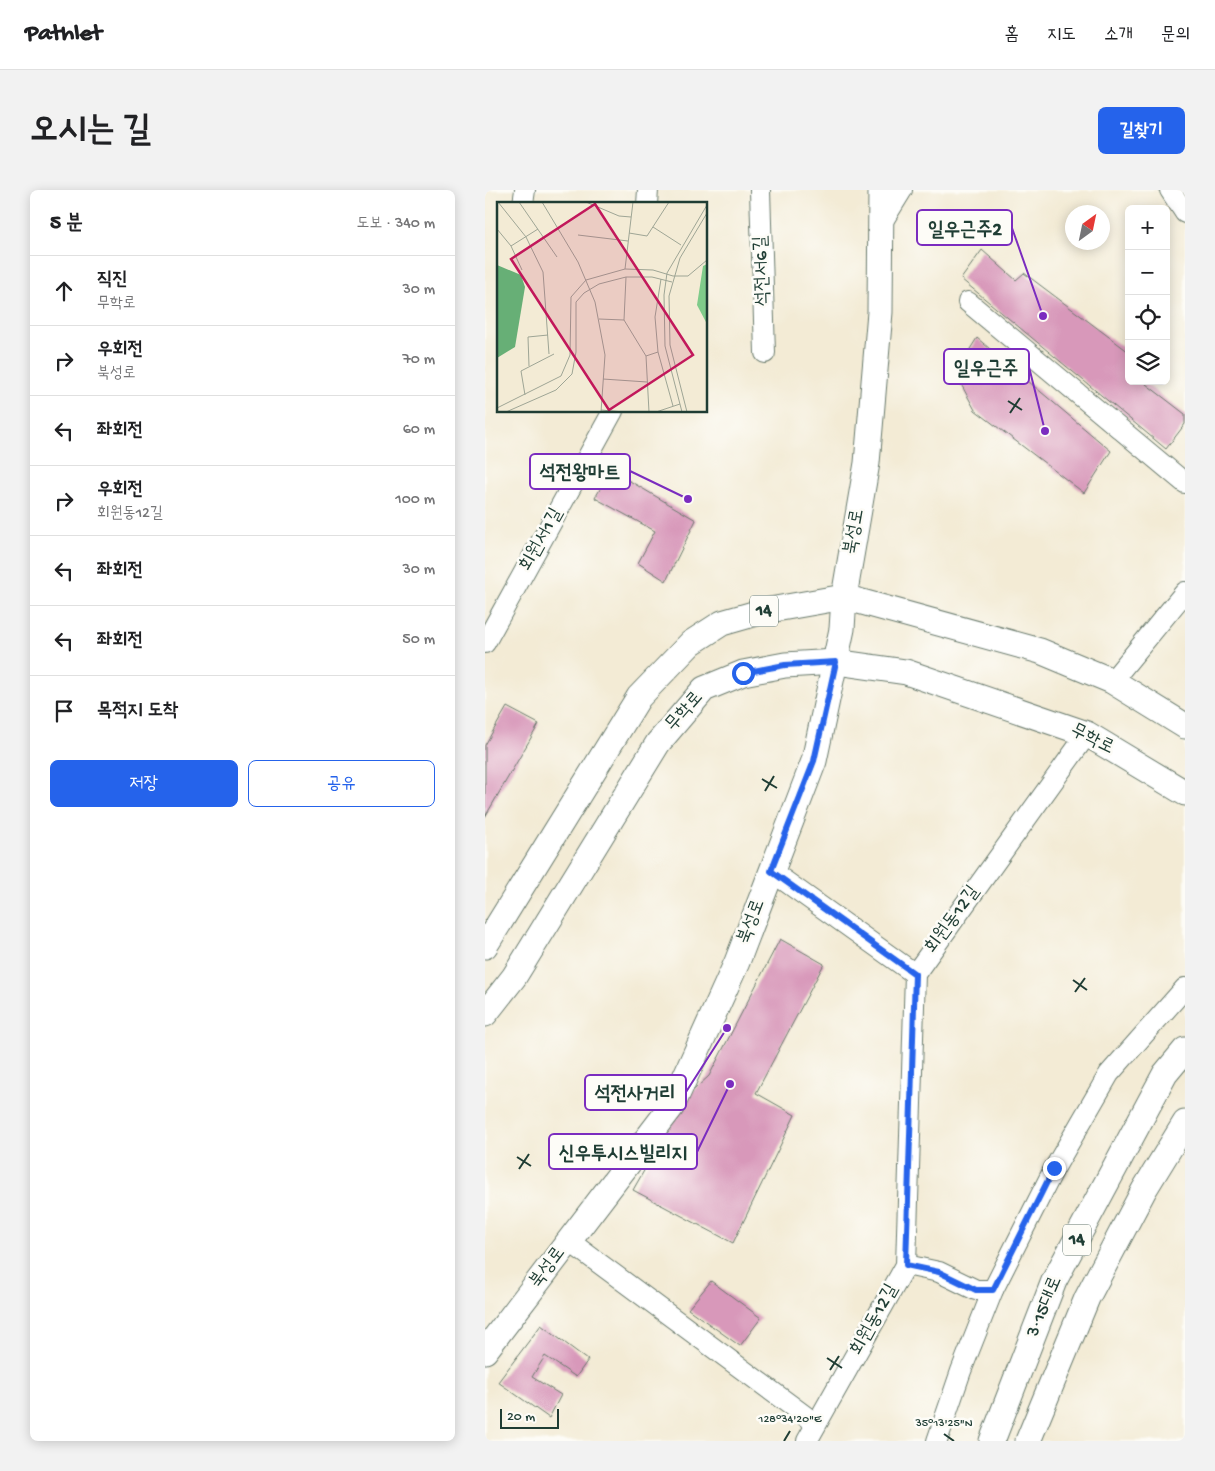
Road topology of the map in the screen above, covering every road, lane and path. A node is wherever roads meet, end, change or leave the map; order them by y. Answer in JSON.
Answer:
{"nodes":[{"id":1,"x":761,"y":190,"type":"edge"},
{"id":2,"x":881,"y":190,"type":"edge"},
{"id":3,"x":901,"y":190,"type":"edge"},
{"id":4,"x":1170,"y":190,"type":"edge"},
{"id":5,"x":1185,"y":213,"type":"edge"},
{"id":6,"x":881,"y":224,"type":"junction"},
{"id":7,"x":968,"y":302,"type":"dead end"},
{"id":8,"x":765,"y":353,"type":"dead end"},
{"id":9,"x":612,"y":412,"type":"edge"},
{"id":10,"x":1185,"y":483,"type":"edge"},
{"id":11,"x":1185,"y":592,"type":"edge"},
{"id":12,"x":844,"y":597,"type":"junction"},
{"id":13,"x":485,"y":643,"type":"edge"},
{"id":14,"x":836,"y":662,"type":"junction"},
{"id":15,"x":1112,"y":681,"type":"junction"},
{"id":16,"x":1185,"y":726,"type":"edge"},
{"id":17,"x":1087,"y":734,"type":"junction"},
{"id":18,"x":1185,"y":793,"type":"edge"},
{"id":19,"x":771,"y":871,"type":"junction"},
{"id":20,"x":485,"y":946,"type":"edge"},
{"id":21,"x":915,"y":974,"type":"junction"},
{"id":22,"x":1185,"y":988,"type":"edge"},
{"id":23,"x":485,"y":1014,"type":"edge"},
{"id":24,"x":1185,"y":1050,"type":"edge"},
{"id":25,"x":1185,"y":1124,"type":"edge"},
{"id":26,"x":569,"y":1241,"type":"junction"},
{"id":27,"x":906,"y":1265,"type":"junction"},
{"id":28,"x":993,"y":1290,"type":"junction"},
{"id":29,"x":485,"y":1351,"type":"edge"},
{"id":30,"x":811,"y":1432,"type":"edge"},
{"id":31,"x":937,"y":1441,"type":"edge"},
{"id":32,"x":992,"y":1441,"type":"edge"},
{"id":33,"x":1028,"y":1441,"type":"edge"}],
"edges":[{"from":1,"to":8,"type":"street","name":"석전서6길"},
{"from":2,"to":6,"type":"main road","name":"북성로"},
{"from":3,"to":6,"type":"street"},
{"from":4,"to":5,"type":"street"},
{"from":6,"to":12,"type":"main road","name":"북성로"},
{"from":7,"to":10,"type":"street"},
{"from":9,"to":13,"type":"street","name":"회원서1길"},
{"from":11,"to":15,"type":"street"},
{"from":12,"to":14,"type":"main road","name":"북성로"},
{"from":12,"to":15,"type":"main road","number":"14"},
{"from":12,"to":20,"type":"main road","number":"14"},
{"from":14,"to":17,"type":"main road","name":"무학로"},
{"from":14,"to":19,"type":"main road","name":"북성로"},
{"from":14,"to":23,"type":"main road","name":"무학로"},
{"from":15,"to":16,"type":"main road","number":"14"},
{"from":17,"to":18,"type":"main road","name":"무학로"},
{"from":17,"to":21,"type":"street","name":"회원동12길"},
{"from":19,"to":21,"type":"street"},
{"from":19,"to":26,"type":"main road","name":"북성로"},
{"from":21,"to":27,"type":"street","name":"회원동12길"},
{"from":22,"to":28,"type":"street"},
{"from":24,"to":32,"type":"main road","name":"3·15대로","number":"14"},
{"from":25,"to":33,"type":"main road","name":"3·15대로","number":"14"},
{"from":26,"to":29,"type":"main road","name":"북성로"},
{"from":26,"to":30,"type":"street"},
{"from":27,"to":28,"type":"street"},
{"from":27,"to":30,"type":"street","name":"회원동12길"},
{"from":28,"to":31,"type":"street"}]}
